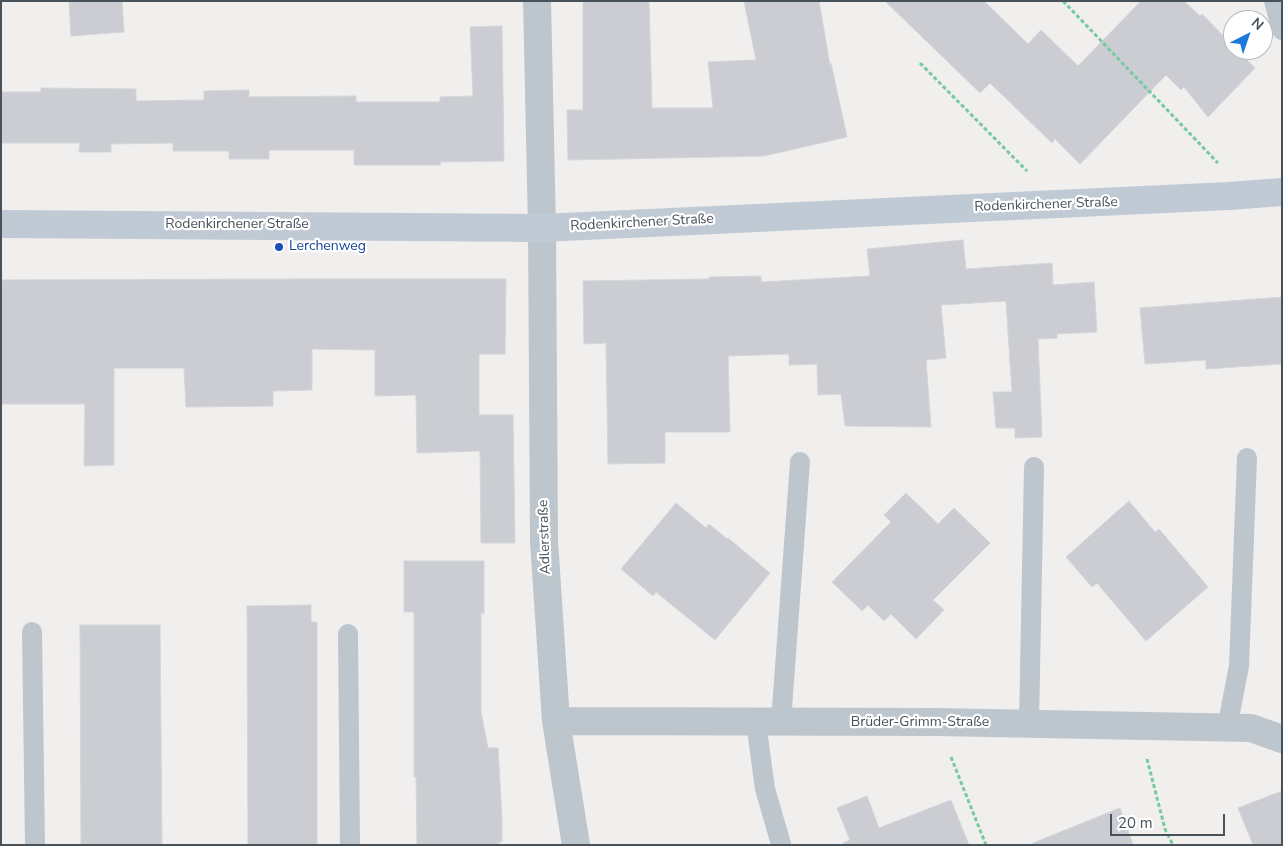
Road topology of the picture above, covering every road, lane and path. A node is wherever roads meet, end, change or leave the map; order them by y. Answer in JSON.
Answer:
{"nodes":[{"id":1,"x":537,"y":1,"type":"edge"},
{"id":2,"x":1063,"y":1,"type":"edge"},
{"id":3,"x":1274,"y":1,"type":"edge"},
{"id":4,"x":1282,"y":30,"type":"edge"},
{"id":5,"x":920,"y":63,"type":"dead end"},
{"id":6,"x":1282,"y":192,"type":"edge"},
{"id":7,"x":1229,"y":196,"type":"junction"},
{"id":8,"x":1041,"y":205,"type":"junction"},
{"id":9,"x":1,"y":224,"type":"edge"},
{"id":10,"x":542,"y":228,"type":"junction"},
{"id":11,"x":1247,"y":458,"type":"dead end"},
{"id":12,"x":800,"y":462,"type":"dead end"},
{"id":13,"x":1034,"y":467,"type":"dead end"},
{"id":14,"x":32,"y":632,"type":"dead end"},
{"id":15,"x":348,"y":634,"type":"dead end"},
{"id":16,"x":556,"y":722,"type":"junction"},
{"id":17,"x":769,"y":722,"type":"junction"},
{"id":18,"x":937,"y":722,"type":"junction"},
{"id":19,"x":1028,"y":724,"type":"junction"},
{"id":20,"x":1138,"y":726,"type":"junction"},
{"id":21,"x":1227,"y":728,"type":"junction"},
{"id":22,"x":1282,"y":739,"type":"edge"},
{"id":23,"x":781,"y":844,"type":"edge"},
{"id":24,"x":35,"y":845,"type":"edge"},
{"id":25,"x":350,"y":845,"type":"edge"},
{"id":26,"x":576,"y":845,"type":"edge"},
{"id":27,"x":986,"y":845,"type":"edge"},
{"id":28,"x":1173,"y":845,"type":"edge"}],
"edges":[{"from":1,"to":10,"type":"street"},
{"from":2,"to":7,"type":"path"},
{"from":3,"to":4,"type":"lane"},
{"from":5,"to":8,"type":"path"},
{"from":6,"to":7,"type":"main road","name":"Rodenkirchener Straße"},
{"from":7,"to":8,"type":"main road","name":"Rodenkirchener Straße"},
{"from":8,"to":10,"type":"main road","name":"Rodenkirchener Straße"},
{"from":9,"to":10,"type":"main road","name":"Rodenkirchener Straße"},
{"from":10,"to":16,"type":"street","name":"Adlerstraße"},
{"from":11,"to":21,"type":"lane"},
{"from":12,"to":17,"type":"lane"},
{"from":13,"to":19,"type":"lane"},
{"from":14,"to":24,"type":"lane"},
{"from":15,"to":25,"type":"lane"},
{"from":16,"to":17,"type":"street","name":"Brüder-Grimm-Straße"},
{"from":16,"to":26,"type":"street","name":"Adlerstraße"},
{"from":17,"to":18,"type":"street","name":"Brüder-Grimm-Straße"},
{"from":17,"to":23,"type":"lane"},
{"from":18,"to":19,"type":"street","name":"Brüder-Grimm-Straße"},
{"from":18,"to":27,"type":"path"},
{"from":19,"to":20,"type":"street","name":"Brüder-Grimm-Straße"},
{"from":20,"to":21,"type":"street","name":"Brüder-Grimm-Straße"},
{"from":20,"to":28,"type":"path"},
{"from":21,"to":22,"type":"street","name":"Brüder-Grimm-Straße"}]}
